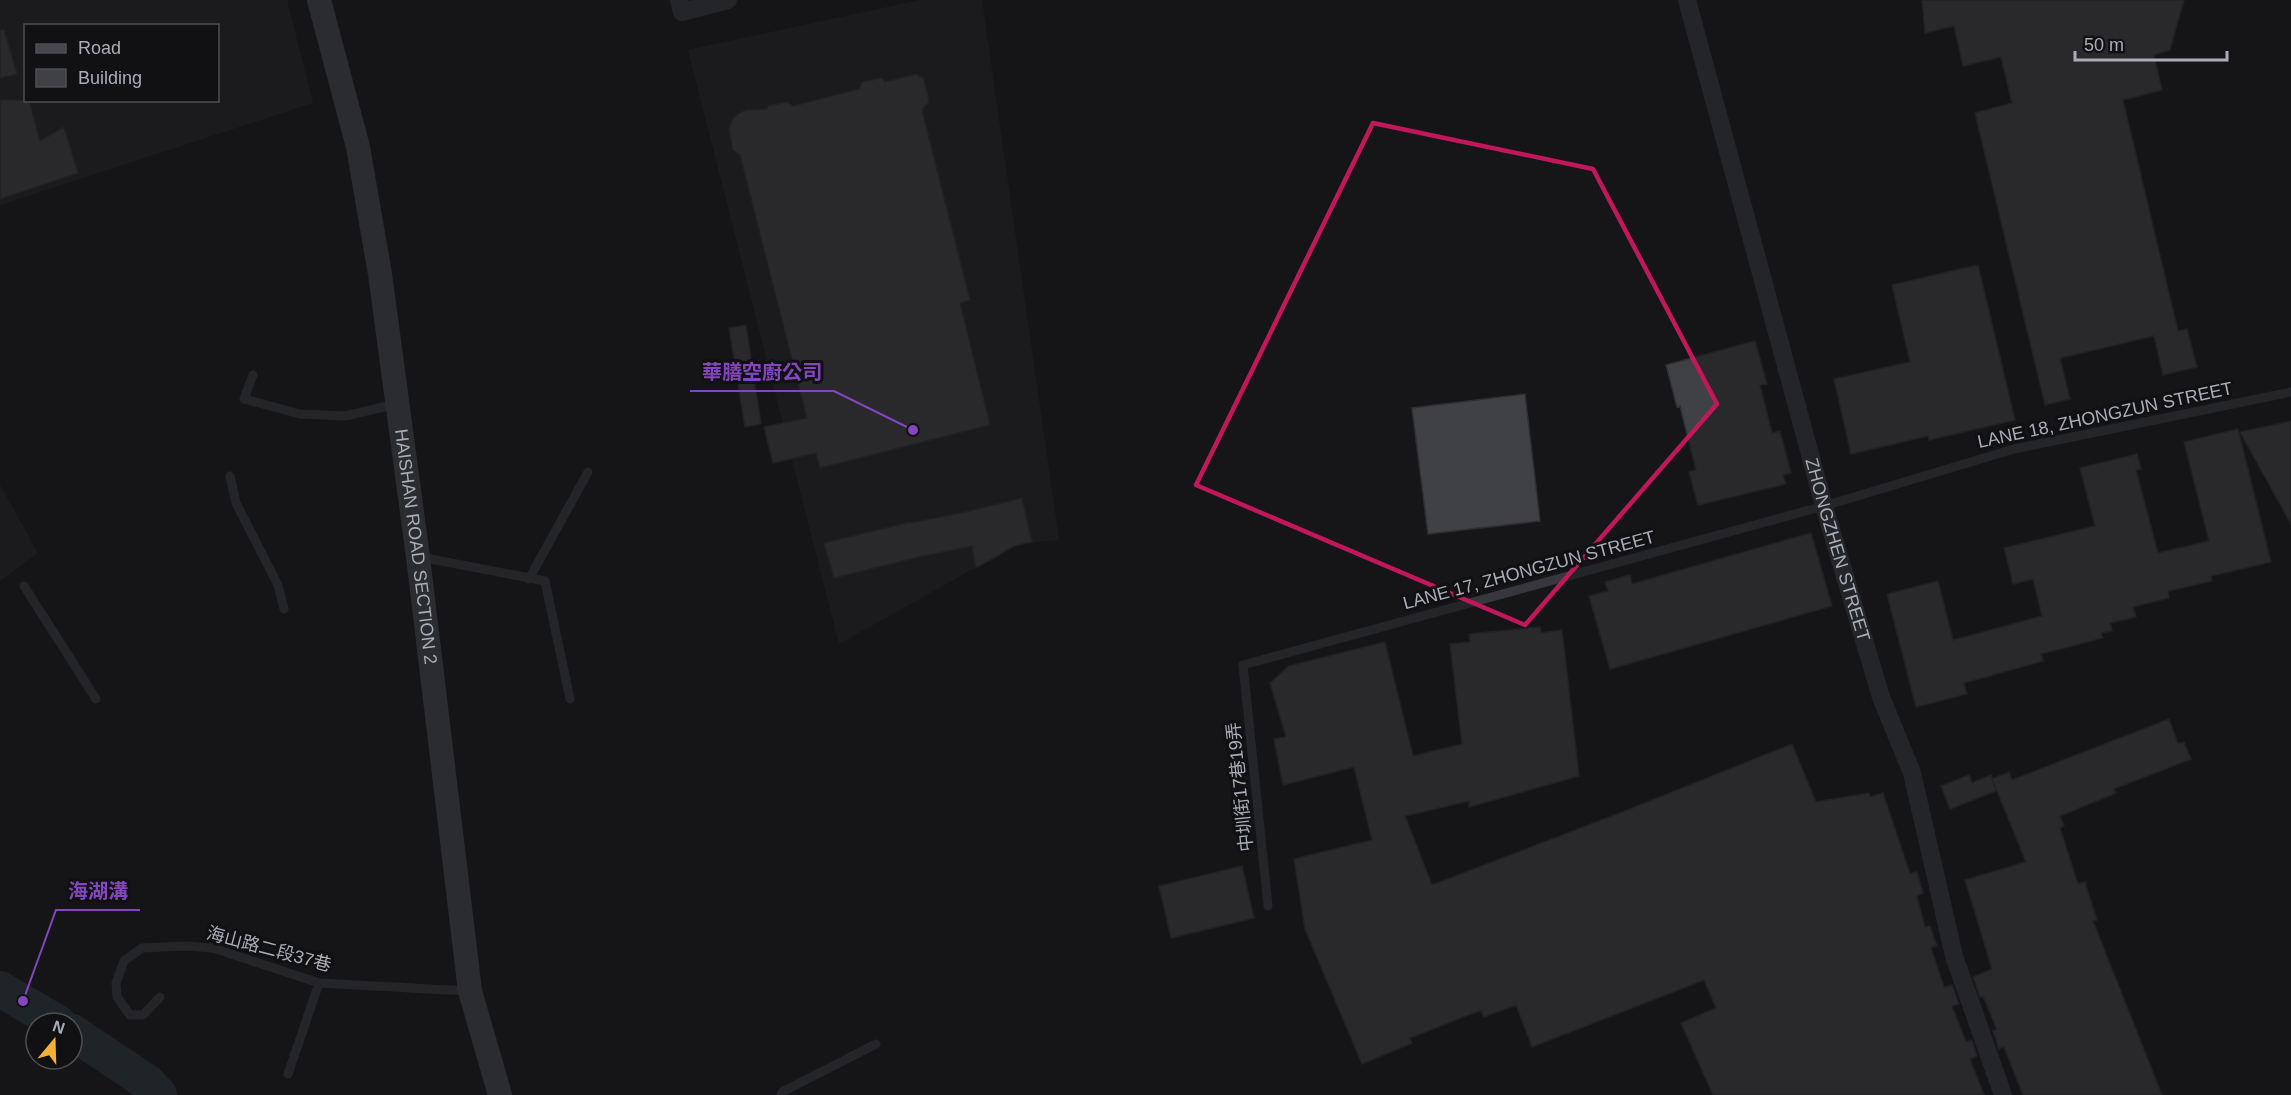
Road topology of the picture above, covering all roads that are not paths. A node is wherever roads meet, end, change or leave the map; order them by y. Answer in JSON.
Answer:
{"nodes":[{"id":1,"x":319,"y":0,"type":"edge"},
{"id":2,"x":679,"y":0,"type":"edge"},
{"id":3,"x":728,"y":0,"type":"edge"},
{"id":4,"x":1687,"y":0,"type":"edge"},
{"id":5,"x":253,"y":375,"type":"dead end"},
{"id":6,"x":2291,"y":392,"type":"edge"},
{"id":7,"x":396,"y":404,"type":"junction"},
{"id":8,"x":588,"y":472,"type":"dead end"},
{"id":9,"x":230,"y":477,"type":"dead end"},
{"id":10,"x":1824,"y":506,"type":"junction"},
{"id":11,"x":418,"y":557,"type":"junction"},
{"id":12,"x":529,"y":579,"type":"junction"},
{"id":13,"x":24,"y":586,"type":"dead end"},
{"id":14,"x":284,"y":609,"type":"dead end"},
{"id":15,"x":1243,"y":665,"type":"joint"},
{"id":16,"x":96,"y":699,"type":"dead end"},
{"id":17,"x":570,"y":699,"type":"dead end"},
{"id":18,"x":1268,"y":906,"type":"dead end"},
{"id":19,"x":319,"y":983,"type":"junction"},
{"id":20,"x":470,"y":991,"type":"junction"},
{"id":21,"x":160,"y":997,"type":"dead end"},
{"id":22,"x":876,"y":1044,"type":"dead end"},
{"id":23,"x":288,"y":1074,"type":"dead end"},
{"id":24,"x":500,"y":1095,"type":"edge"},
{"id":25,"x":781,"y":1095,"type":"edge"},
{"id":26,"x":2003,"y":1095,"type":"edge"}],
"edges":[{"from":1,"to":7,"type":"main road","name":"HAISHAN ROAD SECTION 2"},
{"from":2,"to":3,"type":"street"},
{"from":4,"to":10,"type":"street","name":"ZHONGZHEN STREET"},
{"from":5,"to":7,"type":"lane"},
{"from":6,"to":10,"type":"lane","name":"LANE 18, ZHONGZUN STREET"},
{"from":7,"to":11,"type":"main road","name":"HAISHAN ROAD SECTION 2"},
{"from":8,"to":12,"type":"lane"},
{"from":9,"to":14,"type":"lane"},
{"from":10,"to":15,"type":"lane","name":"LANE 17, ZHONGZUN STREET"},
{"from":10,"to":26,"type":"street","name":"ZHONGZHEN STREET"},
{"from":11,"to":12,"type":"lane"},
{"from":11,"to":20,"type":"main road","name":"HAISHAN ROAD SECTION 2"},
{"from":12,"to":17,"type":"lane"},
{"from":13,"to":16,"type":"lane"},
{"from":15,"to":18,"type":"lane","name":"中圳街17巷19弄"},
{"from":19,"to":20,"type":"lane","name":"海山路二段37巷"},
{"from":19,"to":21,"type":"lane","name":"海山路二段37巷"},
{"from":19,"to":23,"type":"lane"},
{"from":20,"to":24,"type":"main road","name":"HAISHAN ROAD SECTION 2"},
{"from":22,"to":25,"type":"lane"}]}
